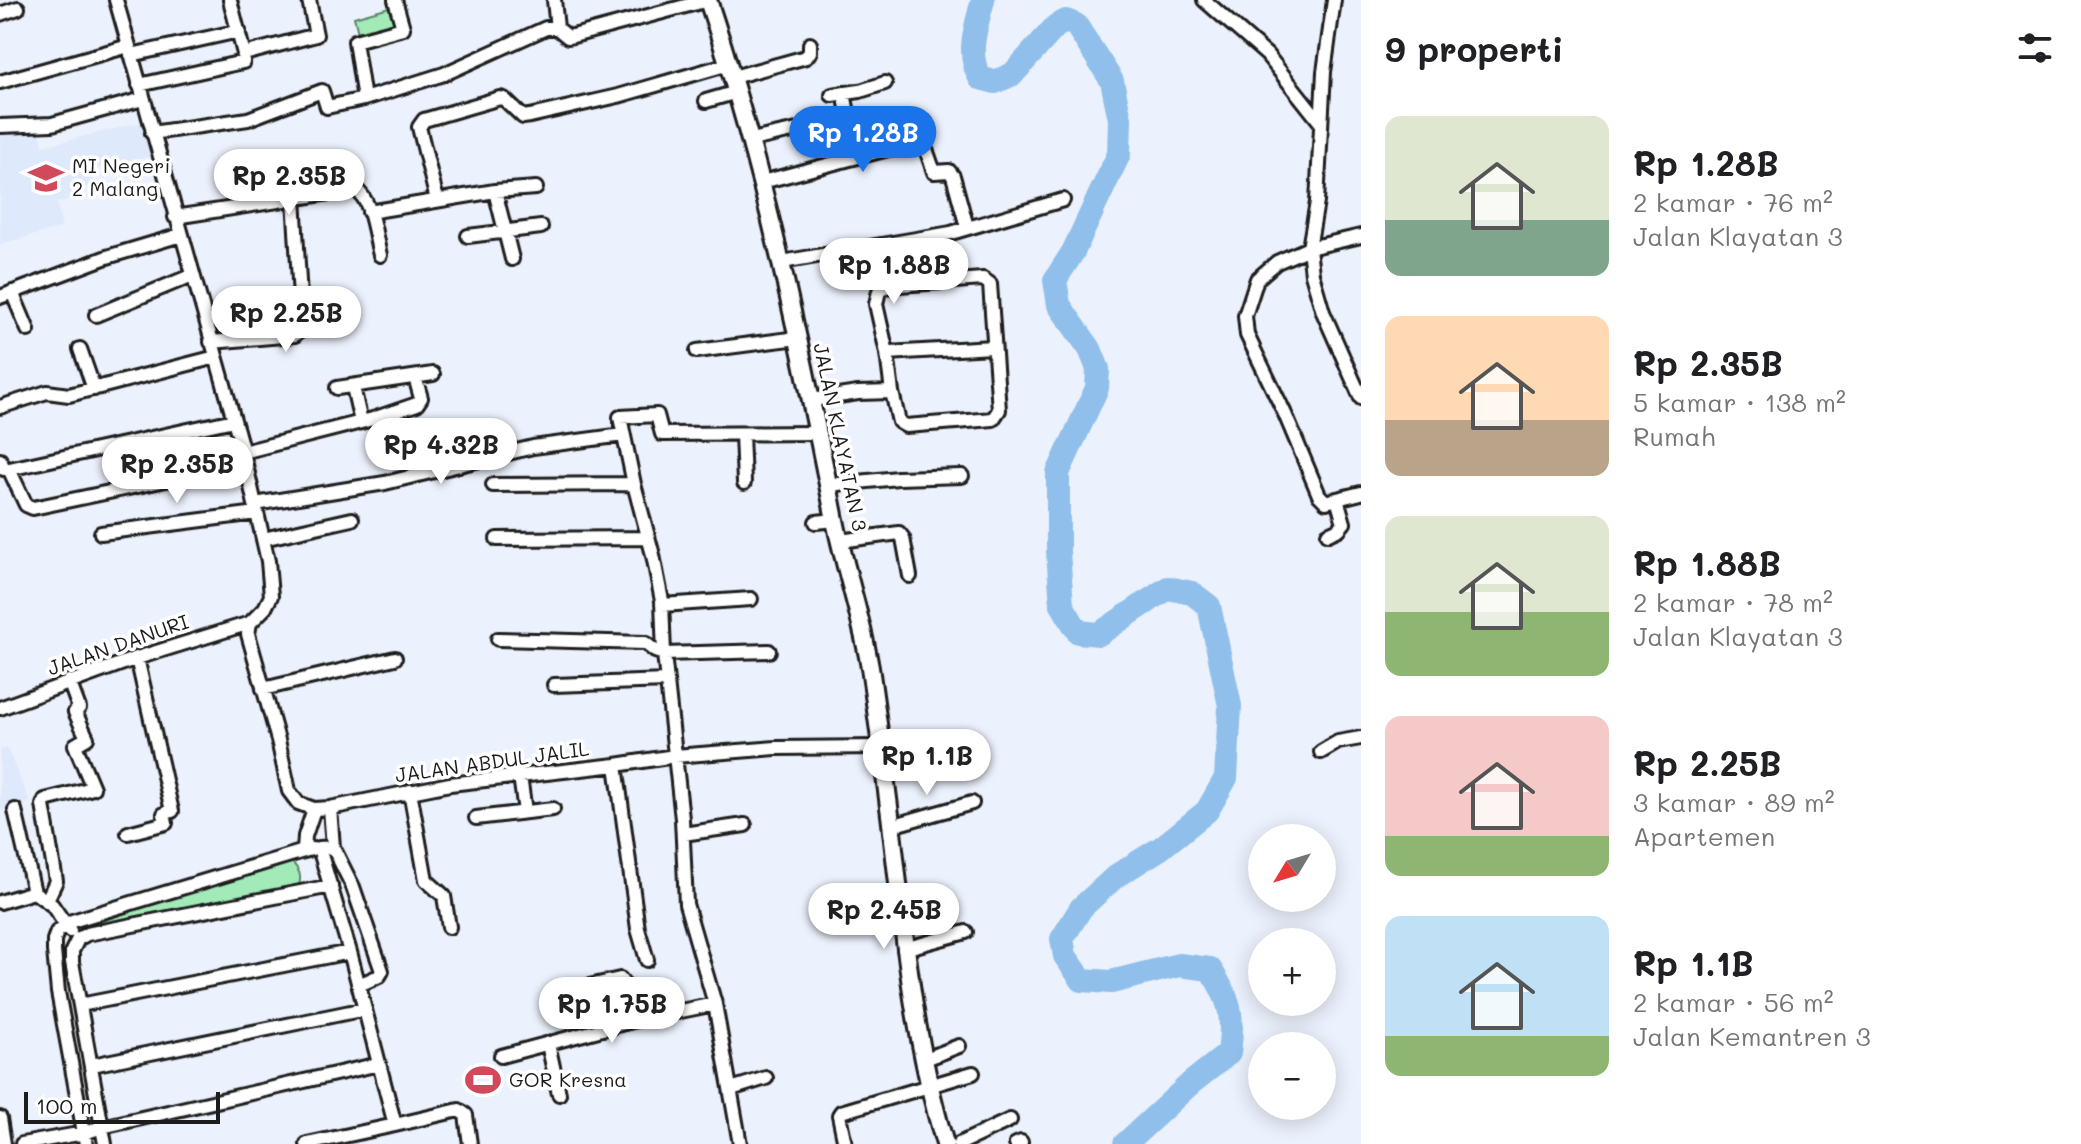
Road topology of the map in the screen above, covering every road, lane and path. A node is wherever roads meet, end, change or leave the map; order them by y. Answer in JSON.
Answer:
{"nodes":[{"id":1,"x":116,"y":0,"type":"edge"},
{"id":2,"x":230,"y":0,"type":"edge"},
{"id":3,"x":309,"y":0,"type":"edge"},
{"id":4,"x":395,"y":0,"type":"edge"},
{"id":5,"x":554,"y":0,"type":"edge"},
{"id":6,"x":708,"y":0,"type":"edge"},
{"id":7,"x":1204,"y":0,"type":"edge"},
{"id":8,"x":1334,"y":0,"type":"edge"},
{"id":9,"x":18,"y":8,"type":"dead end"},
{"id":10,"x":0,"y":14,"type":"edge"},
{"id":11,"x":557,"y":28,"type":"junction"},
{"id":12,"x":239,"y":31,"type":"junction"},
{"id":13,"x":810,"y":44,"type":"dead end"},
{"id":14,"x":130,"y":51,"type":"junction"},
{"id":15,"x":244,"y":54,"type":"junction"},
{"id":16,"x":733,"y":78,"type":"junction"},
{"id":17,"x":0,"y":82,"type":"edge"},
{"id":18,"x":885,"y":83,"type":"dead end"},
{"id":19,"x":139,"y":85,"type":"junction"},
{"id":20,"x":143,"y":99,"type":"junction"},
{"id":21,"x":364,"y":99,"type":"junction"},
{"id":22,"x":706,"y":101,"type":"dead end"},
{"id":23,"x":1321,"y":123,"type":"junction"},
{"id":24,"x":0,"y":126,"type":"edge"},
{"id":25,"x":152,"y":133,"type":"junction"},
{"id":26,"x":751,"y":140,"type":"junction"},
{"id":27,"x":762,"y":182,"type":"junction"},
{"id":28,"x":536,"y":188,"type":"dead end"},
{"id":29,"x":495,"y":191,"type":"junction"},
{"id":30,"x":294,"y":198,"type":"junction"},
{"id":31,"x":437,"y":200,"type":"junction"},
{"id":32,"x":1063,"y":200,"type":"dead end"},
{"id":33,"x":369,"y":212,"type":"junction"},
{"id":34,"x":175,"y":217,"type":"junction"},
{"id":35,"x":541,"y":227,"type":"dead end"},
{"id":36,"x":967,"y":227,"type":"junction"},
{"id":37,"x":503,"y":230,"type":"junction"},
{"id":38,"x":181,"y":235,"type":"junction"},
{"id":39,"x":468,"y":236,"type":"dead end"},
{"id":40,"x":1361,"y":236,"type":"edge"},
{"id":41,"x":1309,"y":248,"type":"junction"},
{"id":42,"x":380,"y":255,"type":"dead end"},
{"id":43,"x":512,"y":259,"type":"dead end"},
{"id":44,"x":782,"y":262,"type":"junction"},
{"id":45,"x":193,"y":275,"type":"junction"},
{"id":46,"x":6,"y":295,"type":"edge"},
{"id":47,"x":345,"y":311,"type":"dead end"},
{"id":48,"x":301,"y":314,"type":"junction"},
{"id":49,"x":96,"y":315,"type":"dead end"},
{"id":50,"x":28,"y":330,"type":"dead end"},
{"id":51,"x":790,"y":339,"type":"dead end"},
{"id":52,"x":211,"y":342,"type":"junction"},
{"id":53,"x":993,"y":347,"type":"junction"},
{"id":54,"x":80,"y":349,"type":"dead end"},
{"id":55,"x":697,"y":351,"type":"dead end"},
{"id":56,"x":887,"y":353,"type":"junction"},
{"id":57,"x":216,"y":357,"type":"junction"},
{"id":58,"x":433,"y":374,"type":"dead end"},
{"id":59,"x":415,"y":377,"type":"junction"},
{"id":60,"x":353,"y":387,"type":"junction"},
{"id":61,"x":337,"y":388,"type":"dead end"},
{"id":62,"x":94,"y":389,"type":"junction"},
{"id":63,"x":1359,"y":389,"type":"edge"},
{"id":64,"x":892,"y":392,"type":"junction"},
{"id":65,"x":812,"y":400,"type":"junction"},
{"id":66,"x":0,"y":407,"type":"edge"},
{"id":67,"x":234,"y":420,"type":"junction"},
{"id":68,"x":361,"y":422,"type":"junction"},
{"id":69,"x":818,"y":433,"type":"junction"},
{"id":70,"x":742,"y":434,"type":"junction"},
{"id":71,"x":623,"y":435,"type":"junction"},
{"id":72,"x":243,"y":452,"type":"junction"},
{"id":73,"x":5,"y":464,"type":"edge"},
{"id":74,"x":962,"y":476,"type":"dead end"},
{"id":75,"x":744,"y":483,"type":"dead end"},
{"id":76,"x":634,"y":484,"type":"junction"},
{"id":77,"x":493,"y":485,"type":"dead end"},
{"id":78,"x":828,"y":485,"type":"junction"},
{"id":79,"x":1361,"y":493,"type":"edge"},
{"id":80,"x":1337,"y":499,"type":"junction"},
{"id":81,"x":256,"y":509,"type":"junction"},
{"id":82,"x":352,"y":519,"type":"dead end"},
{"id":83,"x":835,"y":520,"type":"junction"},
{"id":84,"x":816,"y":522,"type":"dead end"},
{"id":85,"x":101,"y":533,"type":"dead end"},
{"id":86,"x":1328,"y":534,"type":"dead end"},
{"id":87,"x":648,"y":538,"type":"junction"},
{"id":88,"x":263,"y":539,"type":"junction"},
{"id":89,"x":497,"y":539,"type":"dead end"},
{"id":90,"x":840,"y":541,"type":"junction"},
{"id":91,"x":910,"y":576,"type":"dead end"},
{"id":92,"x":751,"y":599,"type":"dead end"},
{"id":93,"x":662,"y":605,"type":"junction"},
{"id":94,"x":250,"y":623,"type":"junction"},
{"id":95,"x":498,"y":639,"type":"dead end"},
{"id":96,"x":769,"y":651,"type":"dead end"},
{"id":97,"x":664,"y":654,"type":"junction"},
{"id":98,"x":137,"y":658,"type":"junction"},
{"id":99,"x":395,"y":658,"type":"dead end"},
{"id":100,"x":69,"y":681,"type":"junction"},
{"id":101,"x":667,"y":681,"type":"junction"},
{"id":102,"x":554,"y":685,"type":"dead end"},
{"id":103,"x":263,"y":689,"type":"junction"},
{"id":104,"x":1,"y":704,"type":"edge"},
{"id":105,"x":1361,"y":738,"type":"edge"},
{"id":106,"x":881,"y":747,"type":"junction"},
{"id":107,"x":1321,"y":752,"type":"dead end"},
{"id":108,"x":675,"y":756,"type":"junction"},
{"id":109,"x":616,"y":765,"type":"junction"},
{"id":110,"x":520,"y":776,"type":"junction"},
{"id":111,"x":410,"y":791,"type":"junction"},
{"id":112,"x":972,"y":803,"type":"dead end"},
{"id":113,"x":330,"y":808,"type":"junction"},
{"id":114,"x":314,"y":809,"type":"junction"},
{"id":115,"x":553,"y":809,"type":"dead end"},
{"id":116,"x":15,"y":810,"type":"dead end"},
{"id":117,"x":525,"y":812,"type":"junction"},
{"id":118,"x":476,"y":818,"type":"dead end"},
{"id":119,"x":745,"y":825,"type":"dead end"},
{"id":120,"x":891,"y":826,"type":"junction"},
{"id":121,"x":128,"y":833,"type":"dead end"},
{"id":122,"x":683,"y":834,"type":"junction"},
{"id":123,"x":333,"y":847,"type":"junction"},
{"id":124,"x":319,"y":848,"type":"junction"},
{"id":125,"x":304,"y":851,"type":"junction"},
{"id":126,"x":331,"y":886,"type":"junction"},
{"id":127,"x":34,"y":892,"type":"junction"},
{"id":128,"x":47,"y":900,"type":"junction"},
{"id":129,"x":0,"y":902,"type":"edge"},
{"id":130,"x":64,"y":925,"type":"junction"},
{"id":131,"x":449,"y":927,"type":"dead end"},
{"id":132,"x":966,"y":932,"type":"dead end"},
{"id":133,"x":78,"y":939,"type":"junction"},
{"id":134,"x":904,"y":949,"type":"junction"},
{"id":135,"x":350,"y":952,"type":"junction"},
{"id":136,"x":647,"y":960,"type":"dead end"},
{"id":137,"x":359,"y":985,"type":"junction"},
{"id":138,"x":554,"y":994,"type":"dead end"},
{"id":139,"x":715,"y":1004,"type":"junction"},
{"id":140,"x":80,"y":1005,"type":"junction"},
{"id":141,"x":365,"y":1009,"type":"junction"},
{"id":142,"x":636,"y":1020,"type":"junction"},
{"id":143,"x":548,"y":1044,"type":"junction"},
{"id":144,"x":959,"y":1046,"type":"dead end"},
{"id":145,"x":501,"y":1056,"type":"dead end"},
{"id":146,"x":923,"y":1060,"type":"junction"},
{"id":147,"x":379,"y":1064,"type":"junction"},
{"id":148,"x":92,"y":1065,"type":"junction"},
{"id":149,"x":973,"y":1073,"type":"dead end"},
{"id":150,"x":766,"y":1078,"type":"dead end"},
{"id":151,"x":929,"y":1086,"type":"junction"},
{"id":152,"x":731,"y":1089,"type":"junction"},
{"id":153,"x":559,"y":1094,"type":"dead end"},
{"id":154,"x":0,"y":1118,"type":"edge"},
{"id":155,"x":1010,"y":1120,"type":"dead end"},
{"id":156,"x":395,"y":1125,"type":"junction"},
{"id":157,"x":102,"y":1127,"type":"junction"},
{"id":158,"x":85,"y":1139,"type":"edge"},
{"id":159,"x":4,"y":1144,"type":"edge"},
{"id":160,"x":22,"y":1144,"type":"edge"},
{"id":161,"x":105,"y":1144,"type":"edge"},
{"id":162,"x":307,"y":1144,"type":"edge"},
{"id":163,"x":470,"y":1144,"type":"edge"},
{"id":164,"x":740,"y":1144,"type":"edge"},
{"id":165,"x":845,"y":1144,"type":"edge"},
{"id":166,"x":945,"y":1144,"type":"edge"},
{"id":167,"x":959,"y":1144,"type":"edge"}],
"edges":[{"from":1,"to":14,"type":"street"},
{"from":2,"to":12,"type":"street"},
{"from":3,"to":15,"type":"street"},
{"from":4,"to":21,"type":"street"},
{"from":5,"to":11,"type":"street"},
{"from":6,"to":11,"type":"street"},
{"from":6,"to":16,"type":"street","name":"JALAN KLAYATAN 3"},
{"from":7,"to":23,"type":"street"},
{"from":8,"to":23,"type":"street"},
{"from":9,"to":10,"type":"street"},
{"from":11,"to":21,"type":"street"},
{"from":12,"to":14,"type":"street"},
{"from":12,"to":15,"type":"street"},
{"from":13,"to":16,"type":"street"},
{"from":14,"to":17,"type":"street"},
{"from":14,"to":19,"type":"street"},
{"from":15,"to":19,"type":"street"},
{"from":16,"to":22,"type":"street"},
{"from":16,"to":26,"type":"street","name":"JALAN KLAYATAN 3"},
{"from":16,"to":31,"type":"street"},
{"from":18,"to":26,"type":"street"},
{"from":19,"to":20,"type":"street"},
{"from":20,"to":24,"type":"street"},
{"from":20,"to":25,"type":"street"},
{"from":21,"to":25,"type":"street"},
{"from":23,"to":41,"type":"street"},
{"from":25,"to":34,"type":"street"},
{"from":26,"to":27,"type":"street","name":"JALAN KLAYATAN 3"},
{"from":27,"to":36,"type":"street"},
{"from":27,"to":44,"type":"street","name":"JALAN KLAYATAN 3"},
{"from":28,"to":29,"type":"street"},
{"from":29,"to":31,"type":"street"},
{"from":29,"to":37,"type":"street"},
{"from":30,"to":33,"type":"street"},
{"from":30,"to":34,"type":"street"},
{"from":30,"to":48,"type":"street"},
{"from":31,"to":33,"type":"street"},
{"from":32,"to":36,"type":"street"},
{"from":33,"to":42,"type":"street"},
{"from":34,"to":38,"type":"street"},
{"from":35,"to":37,"type":"street"},
{"from":36,"to":44,"type":"street"},
{"from":37,"to":39,"type":"street"},
{"from":37,"to":43,"type":"street"},
{"from":38,"to":45,"type":"street"},
{"from":38,"to":46,"type":"street"},
{"from":40,"to":41,"type":"street"},
{"from":41,"to":63,"type":"street"},
{"from":41,"to":80,"type":"street"},
{"from":44,"to":65,"type":"street","name":"JALAN KLAYATAN 3"},
{"from":45,"to":49,"type":"street"},
{"from":45,"to":52,"type":"street"},
{"from":46,"to":50,"type":"street"},
{"from":47,"to":48,"type":"street"},
{"from":48,"to":52,"type":"street"},
{"from":51,"to":55,"type":"street"},
{"from":52,"to":57,"type":"street"},
{"from":53,"to":56,"type":"street"},
{"from":53,"to":56,"type":"street"},
{"from":53,"to":64,"type":"street"},
{"from":54,"to":62,"type":"street"},
{"from":56,"to":64,"type":"street"},
{"from":57,"to":62,"type":"street"},
{"from":57,"to":67,"type":"street"},
{"from":58,"to":59,"type":"street"},
{"from":59,"to":60,"type":"street"},
{"from":59,"to":68,"type":"street"},
{"from":60,"to":61,"type":"street"},
{"from":60,"to":68,"type":"street"},
{"from":62,"to":66,"type":"street"},
{"from":64,"to":65,"type":"street"},
{"from":65,"to":69,"type":"street","name":"JALAN KLAYATAN 3"},
{"from":67,"to":72,"type":"street"},
{"from":67,"to":73,"type":"street"},
{"from":68,"to":72,"type":"street"},
{"from":69,"to":70,"type":"street"},
{"from":69,"to":78,"type":"street","name":"JALAN KLAYATAN 3"},
{"from":70,"to":71,"type":"street"},
{"from":70,"to":75,"type":"street"},
{"from":71,"to":76,"type":"street"},
{"from":71,"to":81,"type":"street"},
{"from":72,"to":73,"type":"street"},
{"from":72,"to":81,"type":"street"},
{"from":74,"to":78,"type":"street"},
{"from":76,"to":77,"type":"street"},
{"from":76,"to":87,"type":"street"},
{"from":78,"to":83,"type":"street","name":"JALAN KLAYATAN 3"},
{"from":79,"to":80,"type":"street"},
{"from":80,"to":86,"type":"street"},
{"from":81,"to":85,"type":"street"},
{"from":81,"to":88,"type":"street"},
{"from":82,"to":88,"type":"street"},
{"from":83,"to":84,"type":"street"},
{"from":83,"to":90,"type":"street","name":"JALAN KLAYATAN 3"},
{"from":87,"to":89,"type":"street"},
{"from":87,"to":93,"type":"street"},
{"from":88,"to":94,"type":"street"},
{"from":90,"to":91,"type":"street"},
{"from":90,"to":106,"type":"street","name":"JALAN KLAYATAN 3"},
{"from":92,"to":93,"type":"street"},
{"from":93,"to":97,"type":"street"},
{"from":94,"to":98,"type":"street","name":"JALAN DANURI"},
{"from":94,"to":103,"type":"street"},
{"from":95,"to":97,"type":"street"},
{"from":96,"to":97,"type":"street"},
{"from":97,"to":101,"type":"street"},
{"from":98,"to":100,"type":"street","name":"JALAN DANURI"},
{"from":98,"to":121,"type":"street"},
{"from":99,"to":103,"type":"street"},
{"from":100,"to":104,"type":"street","name":"JALAN DANURI"},
{"from":100,"to":128,"type":"street"},
{"from":101,"to":102,"type":"street"},
{"from":101,"to":108,"type":"street"},
{"from":103,"to":114,"type":"street"},
{"from":105,"to":107,"type":"street"},
{"from":106,"to":108,"type":"street","name":"JALAN ABDUL JALIL"},
{"from":106,"to":120,"type":"street","name":"JALAN KLAYATAN 3"},
{"from":108,"to":109,"type":"street","name":"JALAN ABDUL JALIL"},
{"from":108,"to":122,"type":"street"},
{"from":109,"to":110,"type":"street","name":"JALAN ABDUL JALIL"},
{"from":109,"to":136,"type":"street"},
{"from":110,"to":111,"type":"street","name":"JALAN ABDUL JALIL"},
{"from":110,"to":117,"type":"street"},
{"from":111,"to":113,"type":"street","name":"JALAN ABDUL JALIL"},
{"from":111,"to":131,"type":"street"},
{"from":112,"to":120,"type":"street"},
{"from":113,"to":114,"type":"street","name":"JALAN ABDUL JALIL"},
{"from":113,"to":123,"type":"street"},
{"from":114,"to":125,"type":"street"},
{"from":115,"to":117,"type":"street"},
{"from":116,"to":127,"type":"street"},
{"from":117,"to":118,"type":"street"},
{"from":119,"to":122,"type":"street"},
{"from":120,"to":134,"type":"street","name":"JALAN KLAYATAN 3"},
{"from":122,"to":139,"type":"street"},
{"from":123,"to":124,"type":"street"},
{"from":123,"to":137,"type":"street"},
{"from":124,"to":125,"type":"street"},
{"from":124,"to":126,"type":"street"},
{"from":125,"to":130,"type":"street"},
{"from":126,"to":133,"type":"street"},
{"from":126,"to":135,"type":"street"},
{"from":127,"to":128,"type":"street"},
{"from":127,"to":129,"type":"street"},
{"from":128,"to":130,"type":"street"},
{"from":130,"to":133,"type":"street"},
{"from":130,"to":158,"type":"street"},
{"from":132,"to":134,"type":"street"},
{"from":133,"to":140,"type":"street"},
{"from":134,"to":146,"type":"street","name":"JALAN KLAYATAN 3"},
{"from":135,"to":137,"type":"street"},
{"from":135,"to":140,"type":"street"},
{"from":137,"to":141,"type":"street"},
{"from":138,"to":142,"type":"street"},
{"from":139,"to":142,"type":"street"},
{"from":139,"to":152,"type":"street"},
{"from":140,"to":148,"type":"street"},
{"from":141,"to":147,"type":"street"},
{"from":141,"to":148,"type":"street"},
{"from":142,"to":143,"type":"street"},
{"from":143,"to":145,"type":"street"},
{"from":143,"to":153,"type":"street"},
{"from":144,"to":146,"type":"street"},
{"from":146,"to":151,"type":"street","name":"JALAN KLAYATAN 3"},
{"from":147,"to":156,"type":"street"},
{"from":147,"to":157,"type":"street"},
{"from":148,"to":157,"type":"street"},
{"from":149,"to":151,"type":"street"},
{"from":150,"to":152,"type":"street"},
{"from":151,"to":165,"type":"street"},
{"from":151,"to":166,"type":"street","name":"JALAN KLAYATAN 3"},
{"from":152,"to":164,"type":"street"},
{"from":154,"to":159,"type":"street"},
{"from":155,"to":167,"type":"street"},
{"from":156,"to":162,"type":"street"},
{"from":156,"to":163,"type":"street"},
{"from":157,"to":158,"type":"street"},
{"from":157,"to":161,"type":"street"},
{"from":158,"to":160,"type":"street"}]}
